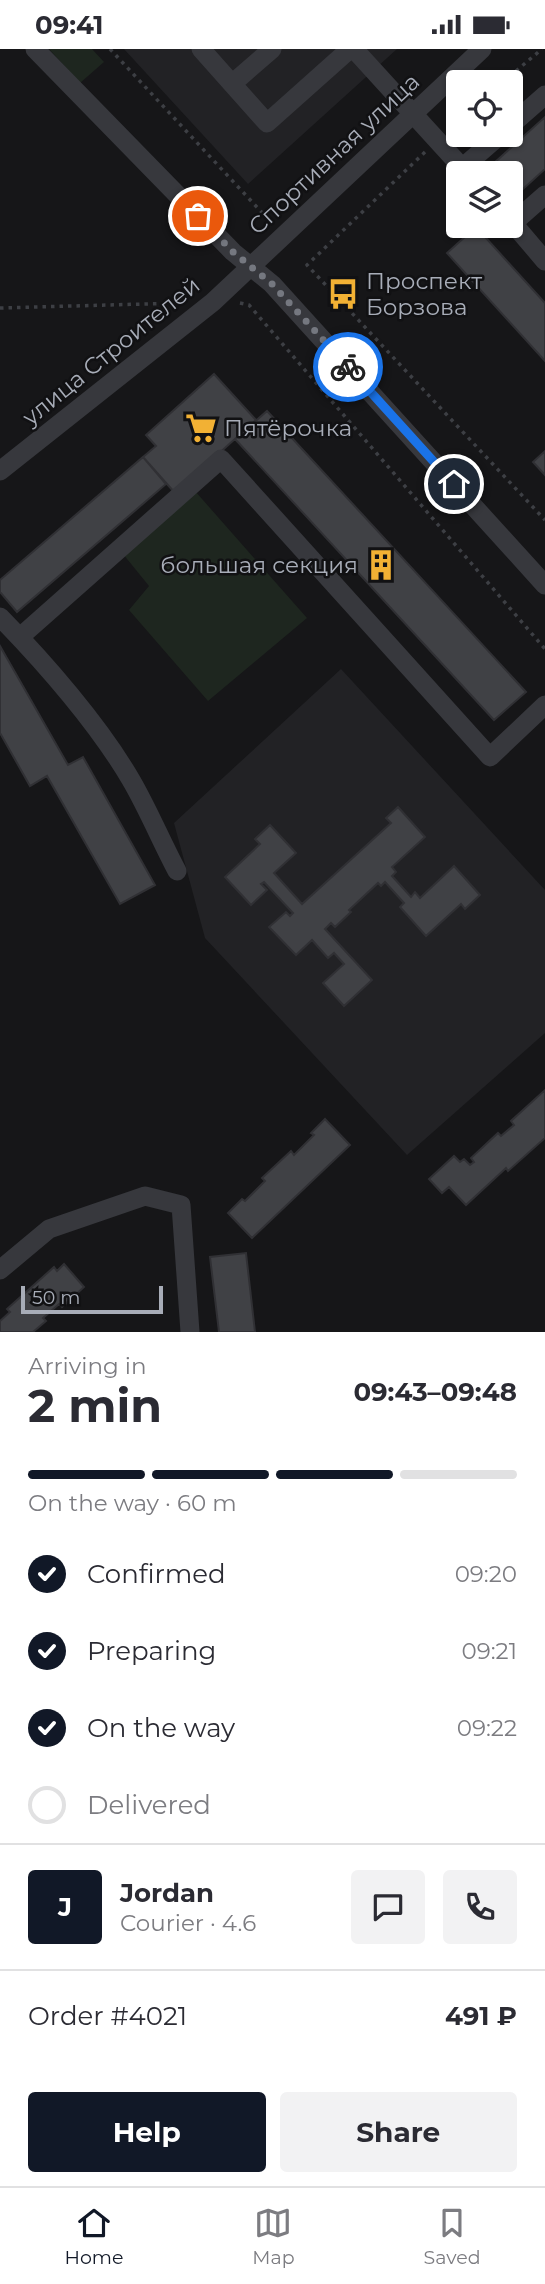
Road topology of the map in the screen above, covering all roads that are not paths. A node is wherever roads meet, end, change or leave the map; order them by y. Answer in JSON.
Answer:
{"nodes":[{"id":1,"x":35,"y":49,"type":"edge"},
{"id":2,"x":201,"y":49,"type":"edge"},
{"id":3,"x":272,"y":49,"type":"edge"},
{"id":4,"x":352,"y":49,"type":"edge"},
{"id":5,"x":482,"y":49,"type":"edge"},
{"id":6,"x":232,"y":85,"type":"junction"},
{"id":7,"x":545,"y":95,"type":"edge"},
{"id":8,"x":412,"y":114,"type":"junction"},
{"id":9,"x":523,"y":114,"type":"edge"},
{"id":10,"x":488,"y":147,"type":"edge"},
{"id":11,"x":455,"y":161,"type":"edge"},
{"id":12,"x":474,"y":161,"type":"edge"},
{"id":13,"x":545,"y":195,"type":"edge"},
{"id":14,"x":523,"y":213,"type":"edge"},
{"id":15,"x":523,"y":235,"type":"edge"},
{"id":16,"x":545,"y":261,"type":"edge"},
{"id":17,"x":249,"y":267,"type":"junction"},
{"id":18,"x":0,"y":471,"type":"edge"},
{"id":19,"x":545,"y":585,"type":"edge"},
{"id":20,"x":0,"y":617,"type":"edge"},
{"id":21,"x":20,"y":638,"type":"junction"},
{"id":22,"x":545,"y":705,"type":"edge"},
{"id":23,"x":177,"y":871,"type":"dead end"},
{"id":24,"x":0,"y":1270,"type":"edge"},
{"id":25,"x":190,"y":1332,"type":"edge"}],
"edges":[{"from":1,"to":17,"type":"street"},
{"from":2,"to":6,"type":"street"},
{"from":3,"to":6,"type":"street"},
{"from":4,"to":6,"type":"street"},
{"from":4,"to":8,"type":"street"},
{"from":5,"to":8,"type":"street","name":"Спортивная улица"},
{"from":7,"to":9,"type":"street"},
{"from":8,"to":11,"type":"street"},
{"from":8,"to":17,"type":"street","name":"Спортивная улица"},
{"from":10,"to":12,"type":"street"},
{"from":13,"to":14,"type":"street"},
{"from":15,"to":16,"type":"street"},
{"from":17,"to":18,"type":"street","name":"улица Строителей"},
{"from":17,"to":19,"type":"street"},
{"from":20,"to":21,"type":"street"},
{"from":21,"to":22,"type":"street"},
{"from":21,"to":23,"type":"street"},
{"from":24,"to":25,"type":"street"}]}
